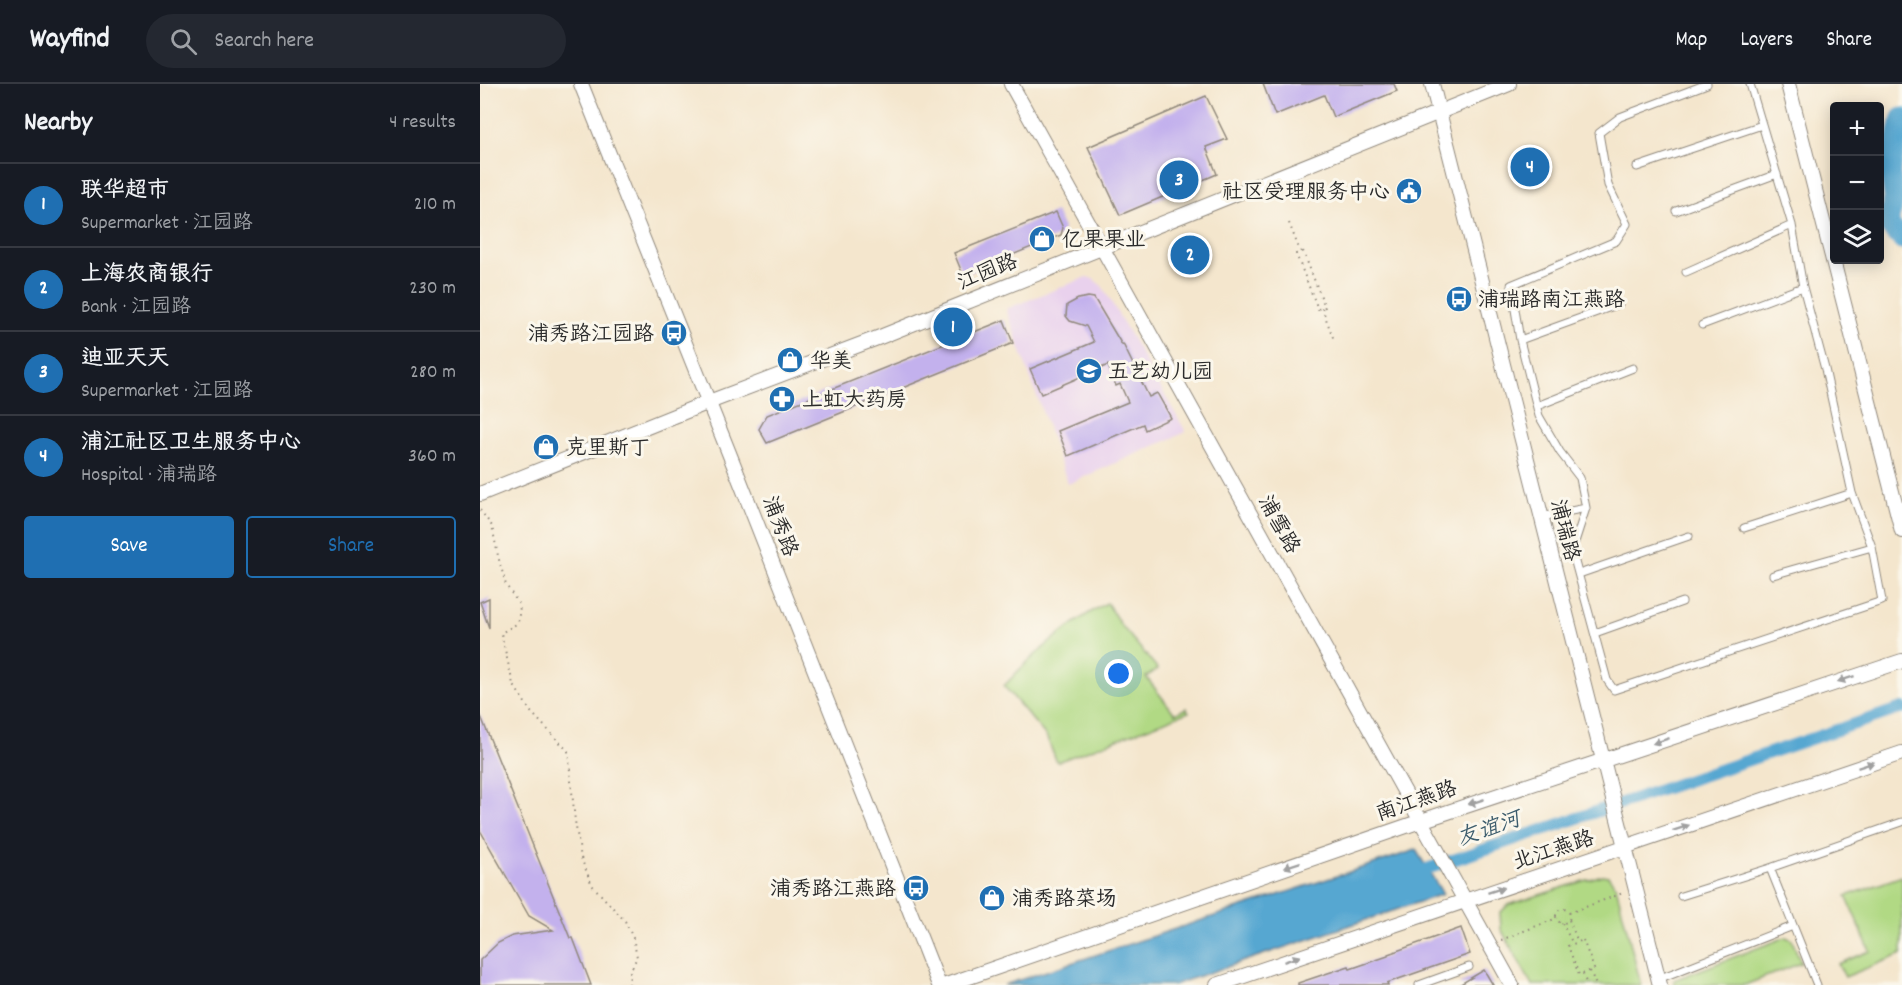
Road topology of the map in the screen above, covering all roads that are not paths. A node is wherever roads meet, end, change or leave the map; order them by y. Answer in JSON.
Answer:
{"nodes":[{"id":1,"x":581,"y":84,"type":"edge"},
{"id":2,"x":1011,"y":84,"type":"edge"},
{"id":3,"x":1432,"y":84,"type":"edge"},
{"id":4,"x":1509,"y":84,"type":"edge"},
{"id":5,"x":1707,"y":84,"type":"edge"},
{"id":6,"x":1750,"y":84,"type":"edge"},
{"id":7,"x":1788,"y":84,"type":"edge"},
{"id":8,"x":1439,"y":112,"type":"junction"},
{"id":9,"x":1762,"y":124,"type":"junction"},
{"id":10,"x":1637,"y":167,"type":"dead end"},
{"id":11,"x":1777,"y":174,"type":"junction"},
{"id":12,"x":1676,"y":211,"type":"dead end"},
{"id":13,"x":1792,"y":225,"type":"junction"},
{"id":14,"x":1101,"y":247,"type":"junction"},
{"id":15,"x":1686,"y":272,"type":"dead end"},
{"id":16,"x":1803,"y":287,"type":"junction"},
{"id":17,"x":1619,"y":304,"type":"dead end"},
{"id":18,"x":1702,"y":325,"type":"dead end"},
{"id":19,"x":1520,"y":340,"type":"junction"},
{"id":20,"x":1633,"y":368,"type":"dead end"},
{"id":21,"x":709,"y":402,"type":"junction"},
{"id":22,"x":1537,"y":406,"type":"junction"},
{"id":23,"x":1852,"y":493,"type":"junction"},
{"id":24,"x":480,"y":494,"type":"edge"},
{"id":25,"x":1586,"y":508,"type":"junction"},
{"id":26,"x":1541,"y":517,"type":"junction"},
{"id":27,"x":1744,"y":528,"type":"dead end"},
{"id":28,"x":1902,"y":531,"type":"edge"},
{"id":29,"x":1689,"y":536,"type":"dead end"},
{"id":30,"x":1872,"y":547,"type":"junction"},
{"id":31,"x":1578,"y":574,"type":"junction"},
{"id":32,"x":1773,"y":575,"type":"dead end"},
{"id":33,"x":1682,"y":602,"type":"dead end"},
{"id":34,"x":1595,"y":633,"type":"junction"},
{"id":35,"x":1902,"y":660,"type":"edge"},
{"id":36,"x":1902,"y":753,"type":"edge"},
{"id":37,"x":1603,"y":760,"type":"junction"},
{"id":38,"x":1420,"y":821,"type":"junction"},
{"id":39,"x":1902,"y":822,"type":"edge"},
{"id":40,"x":1625,"y":848,"type":"junction"},
{"id":41,"x":1770,"y":868,"type":"junction"},
{"id":42,"x":1461,"y":895,"type":"junction"},
{"id":43,"x":1681,"y":896,"type":"dead end"},
{"id":44,"x":1793,"y":926,"type":"junction"},
{"id":45,"x":1469,"y":967,"type":"dead end"},
{"id":46,"x":1659,"y":982,"type":"edge"},
{"id":47,"x":939,"y":985,"type":"edge"},
{"id":48,"x":946,"y":985,"type":"edge"},
{"id":49,"x":1217,"y":985,"type":"edge"},
{"id":50,"x":1419,"y":985,"type":"edge"},
{"id":51,"x":1512,"y":985,"type":"edge"},
{"id":52,"x":1817,"y":985,"type":"edge"}],
"edges":[{"from":1,"to":21,"type":"street","name":"浦秀路"},
{"from":2,"to":14,"type":"street","name":"浦雪路"},
{"from":3,"to":8,"type":"street","name":"浦瑞路"},
{"from":4,"to":8,"type":"street","name":"江园路"},
{"from":5,"to":19,"type":"lane"},
{"from":6,"to":9,"type":"lane"},
{"from":7,"to":28,"type":"street"},
{"from":8,"to":14,"type":"street","name":"江园路"},
{"from":8,"to":26,"type":"street","name":"浦瑞路"},
{"from":9,"to":10,"type":"lane"},
{"from":9,"to":11,"type":"lane"},
{"from":11,"to":12,"type":"lane"},
{"from":11,"to":13,"type":"lane"},
{"from":13,"to":15,"type":"lane"},
{"from":13,"to":16,"type":"lane"},
{"from":14,"to":21,"type":"street","name":"江园路"},
{"from":14,"to":38,"type":"street","name":"浦雪路"},
{"from":16,"to":18,"type":"lane"},
{"from":16,"to":23,"type":"lane"},
{"from":17,"to":19,"type":"lane"},
{"from":19,"to":22,"type":"lane"},
{"from":20,"to":22,"type":"lane"},
{"from":21,"to":24,"type":"street","name":"江园路"},
{"from":21,"to":47,"type":"street","name":"浦秀路"},
{"from":22,"to":25,"type":"lane"},
{"from":23,"to":27,"type":"lane"},
{"from":23,"to":30,"type":"lane"},
{"from":25,"to":26,"type":"lane"},
{"from":25,"to":31,"type":"lane"},
{"from":26,"to":37,"type":"street","name":"浦瑞路"},
{"from":29,"to":31,"type":"lane"},
{"from":30,"to":32,"type":"lane"},
{"from":30,"to":34,"type":"lane"},
{"from":31,"to":34,"type":"lane"},
{"from":33,"to":34,"type":"lane"},
{"from":35,"to":37,"type":"street","name":"南江燕路","one_way":true},
{"from":40,"to":36,"type":"street","name":"北江燕路","one_way":true},
{"from":37,"to":38,"type":"street","name":"南江燕路","one_way":true},
{"from":37,"to":40,"type":"street","name":"浦瑞路"},
{"from":38,"to":42,"type":"street","name":"浦雪路"},
{"from":38,"to":48,"type":"street","name":"南江燕路","one_way":true},
{"from":39,"to":41,"type":"lane"},
{"from":42,"to":40,"type":"street","name":"北江燕路","one_way":true},
{"from":40,"to":46,"type":"street","name":"浦瑞路"},
{"from":41,"to":43,"type":"lane"},
{"from":41,"to":44,"type":"lane"},
{"from":49,"to":42,"type":"street","name":"北江燕路","one_way":true},
{"from":42,"to":51,"type":"street","name":"浦雪路"},
{"from":44,"to":46,"type":"lane"},
{"from":44,"to":52,"type":"lane"},
{"from":45,"to":50,"type":"lane"}]}
